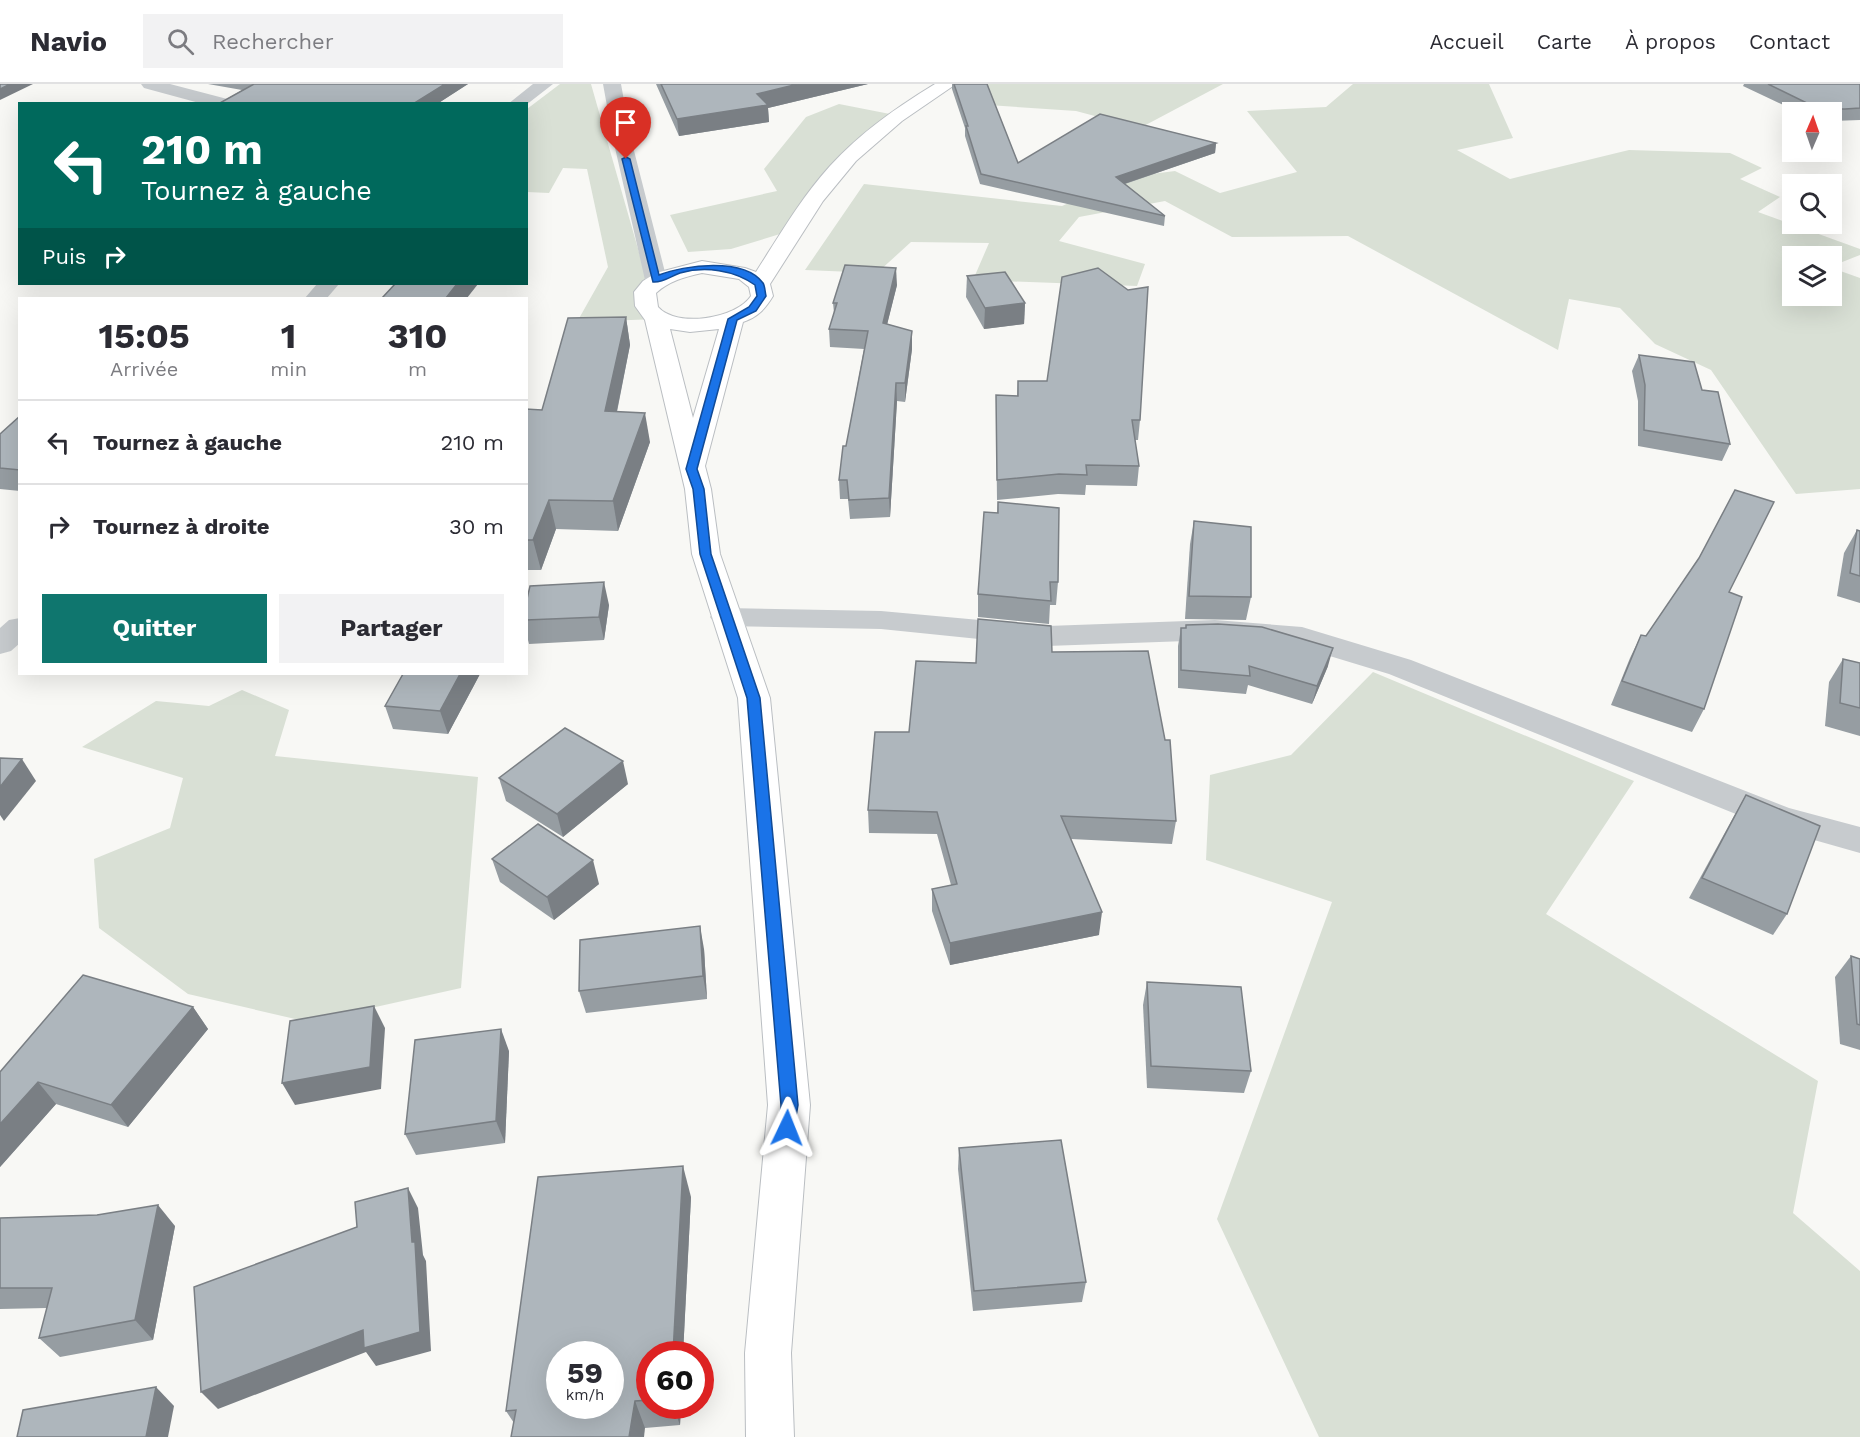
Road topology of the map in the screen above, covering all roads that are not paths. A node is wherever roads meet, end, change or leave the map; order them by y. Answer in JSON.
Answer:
{"nodes":[{"id":1,"x":150,"y":84,"type":"edge"},
{"id":2,"x":544,"y":84,"type":"edge"},
{"id":3,"x":612,"y":84,"type":"edge"},
{"id":4,"x":947,"y":84,"type":"edge"},
{"id":5,"x":218,"y":102,"type":"edge"},
{"id":6,"x":519,"y":102,"type":"edge"},
{"id":7,"x":656,"y":280,"type":"junction"},
{"id":8,"x":759,"y":284,"type":"junction"},
{"id":9,"x":327,"y":285,"type":"edge"},
{"id":10,"x":317,"y":297,"type":"edge"},
{"id":11,"x":656,"y":318,"type":"junction"},
{"id":12,"x":733,"y":319,"type":"junction"},
{"id":13,"x":692,"y":469,"type":"junction"},
{"id":14,"x":725,"y":617,"type":"junction"},
{"id":15,"x":18,"y":629,"type":"edge"},
{"id":16,"x":0,"y":644,"type":"edge"},
{"id":17,"x":1860,"y":840,"type":"edge"},
{"id":18,"x":770,"y":1437,"type":"edge"}],
"edges":[{"from":1,"to":5,"type":"street"},
{"from":2,"to":6,"type":"street"},
{"from":3,"to":7,"type":"street"},
{"from":4,"to":8,"type":"main road"},
{"from":7,"to":8,"type":"main road"},
{"from":7,"to":11,"type":"main road"},
{"from":8,"to":12,"type":"main road"},
{"from":9,"to":10,"type":"street"},
{"from":11,"to":12,"type":"main road"},
{"from":11,"to":13,"type":"main road"},
{"from":12,"to":13,"type":"main road"},
{"from":13,"to":14,"type":"main road"},
{"from":14,"to":17,"type":"street"},
{"from":14,"to":18,"type":"main road"},
{"from":15,"to":16,"type":"street"}]}
